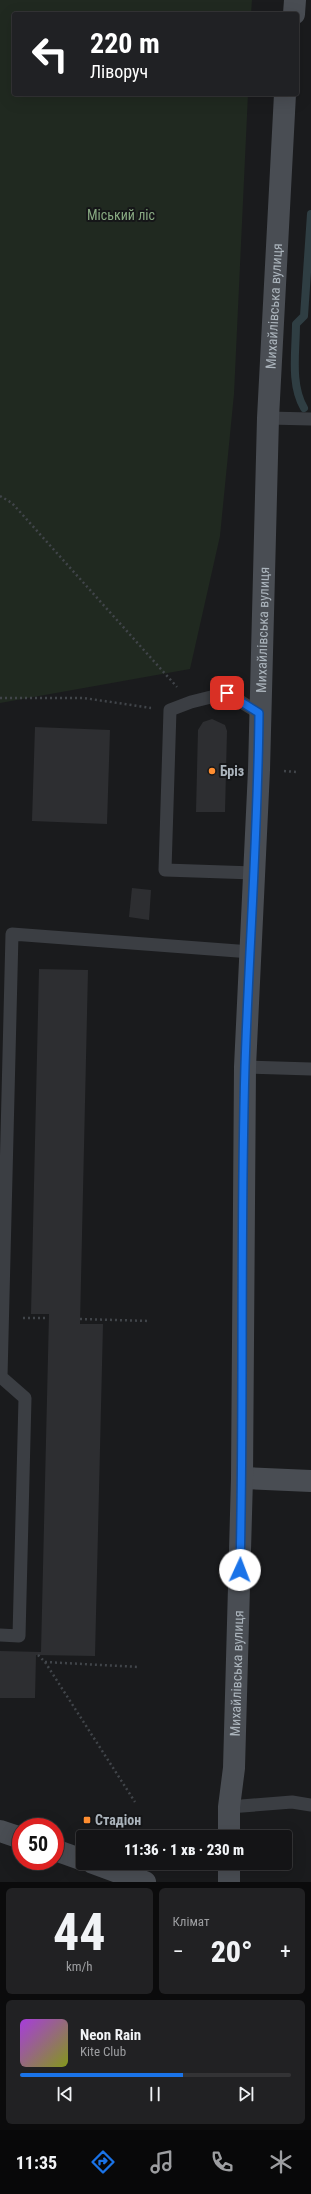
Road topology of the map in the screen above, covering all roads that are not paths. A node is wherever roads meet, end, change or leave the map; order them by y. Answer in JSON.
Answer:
{"nodes":[{"id":1,"x":295,"y":0,"type":"edge"},
{"id":2,"x":294,"y":12,"type":"edge"},
{"id":3,"x":285,"y":96,"type":"edge"},
{"id":4,"x":268,"y":418,"type":"junction"},
{"id":5,"x":311,"y":419,"type":"edge"},
{"id":6,"x":259,"y":713,"type":"junction"},
{"id":7,"x":254,"y":873,"type":"junction"},
{"id":8,"x":251,"y":952,"type":"junction"},
{"id":9,"x":5,"y":1030,"type":"edge"},
{"id":10,"x":245,"y":1067,"type":"junction"},
{"id":11,"x":311,"y":1069,"type":"edge"},
{"id":12,"x":242,"y":1478,"type":"junction"},
{"id":13,"x":311,"y":1482,"type":"edge"},
{"id":14,"x":0,"y":1635,"type":"edge"},
{"id":15,"x":311,"y":1805,"type":"edge"},
{"id":16,"x":229,"y":1807,"type":"junction"},
{"id":17,"x":229,"y":1830,"type":"edge"},
{"id":18,"x":0,"y":1831,"type":"edge"},
{"id":19,"x":12,"y":1835,"type":"edge"},
{"id":20,"x":64,"y":1853,"type":"edge"},
{"id":21,"x":76,"y":1858,"type":"edge"},
{"id":22,"x":112,"y":1870,"type":"edge"},
{"id":23,"x":229,"y":1870,"type":"edge"},
{"id":24,"x":145,"y":1882,"type":"edge"},
{"id":25,"x":228,"y":1882,"type":"edge"}],
"edges":[{"from":1,"to":2,"type":"main road"},
{"from":3,"to":4,"type":"main road","name":"Михайлівська вулиця"},
{"from":4,"to":5,"type":"lane"},
{"from":4,"to":6,"type":"main road","name":"Михайлівська вулиця"},
{"from":6,"to":7,"type":"main road","name":"Михайлівська вулиця"},
{"from":6,"to":7,"type":"lane"},
{"from":7,"to":8,"type":"main road","name":"Михайлівська вулиця"},
{"from":8,"to":9,"type":"lane"},
{"from":8,"to":10,"type":"main road","name":"Михайлівська вулиця"},
{"from":9,"to":14,"type":"lane"},
{"from":10,"to":11,"type":"lane"},
{"from":10,"to":12,"type":"main road","name":"Михайлівська вулиця"},
{"from":12,"to":13,"type":"main road"},
{"from":12,"to":16,"type":"main road","name":"Михайлівська вулиця"},
{"from":15,"to":16,"type":"lane"},
{"from":16,"to":17,"type":"main road","name":"Михайлівська вулиця"},
{"from":18,"to":19,"type":"main road"},
{"from":20,"to":21,"type":"main road"},
{"from":22,"to":24,"type":"main road"},
{"from":23,"to":25,"type":"main road"}]}
